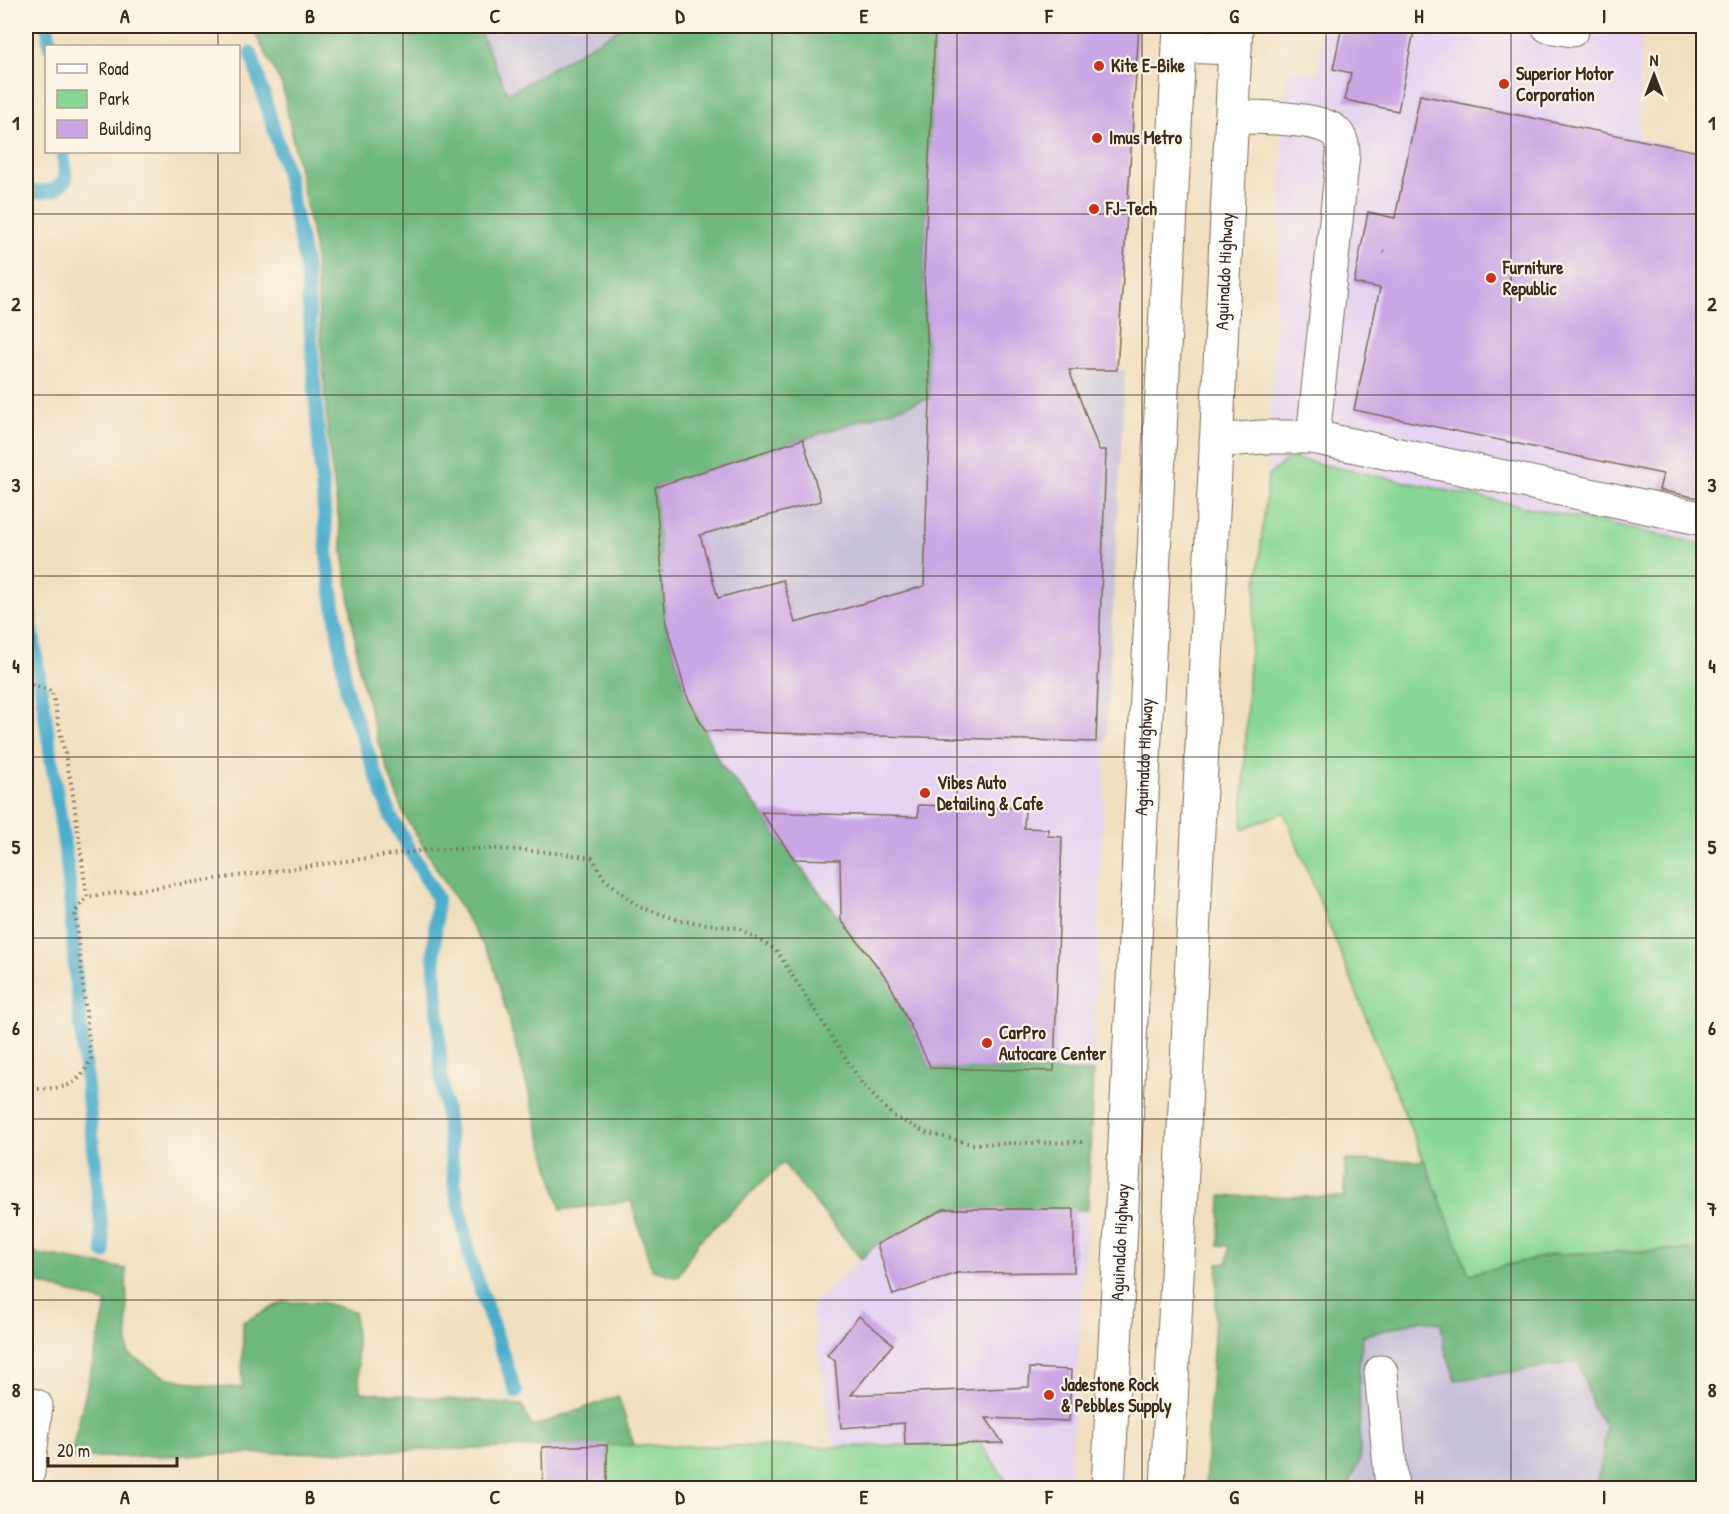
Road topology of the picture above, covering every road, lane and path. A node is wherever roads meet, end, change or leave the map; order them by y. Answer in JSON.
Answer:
{"nodes":[{"id":1,"x":1179,"y":36,"type":"edge"},
{"id":2,"x":1235,"y":37,"type":"edge"},
{"id":3,"x":1232,"y":117,"type":"junction"},
{"id":4,"x":1313,"y":437,"type":"junction"},
{"id":5,"x":1216,"y":441,"type":"junction"},
{"id":6,"x":1704,"y":519,"type":"edge"},
{"id":7,"x":27,"y":683,"type":"edge"},
{"id":8,"x":87,"y":897,"type":"junction"},
{"id":9,"x":26,"y":1090,"type":"edge"},
{"id":10,"x":1125,"y":1143,"type":"junction"},
{"id":11,"x":1381,"y":1372,"type":"dead end"},
{"id":12,"x":26,"y":1403,"type":"edge"},
{"id":13,"x":26,"y":1488,"type":"edge"},
{"id":14,"x":1108,"y":1488,"type":"edge"},
{"id":15,"x":1167,"y":1488,"type":"edge"},
{"id":16,"x":1392,"y":1488,"type":"edge"}],
"edges":[{"from":1,"to":2,"type":"main road"},
{"from":1,"to":10,"type":"main road","name":"Aguinaldo Highway"},
{"from":2,"to":3,"type":"main road","name":"Aguinaldo Highway"},
{"from":3,"to":4,"type":"main road"},
{"from":3,"to":5,"type":"main road","name":"Aguinaldo Highway"},
{"from":4,"to":5,"type":"main road"},
{"from":4,"to":6,"type":"main road"},
{"from":5,"to":15,"type":"main road","name":"Aguinaldo Highway"},
{"from":7,"to":8,"type":"path"},
{"from":8,"to":9,"type":"path"},
{"from":8,"to":10,"type":"path"},
{"from":10,"to":14,"type":"main road","name":"Aguinaldo Highway"},
{"from":11,"to":16,"type":"main road"},
{"from":12,"to":13,"type":"main road"}]}
